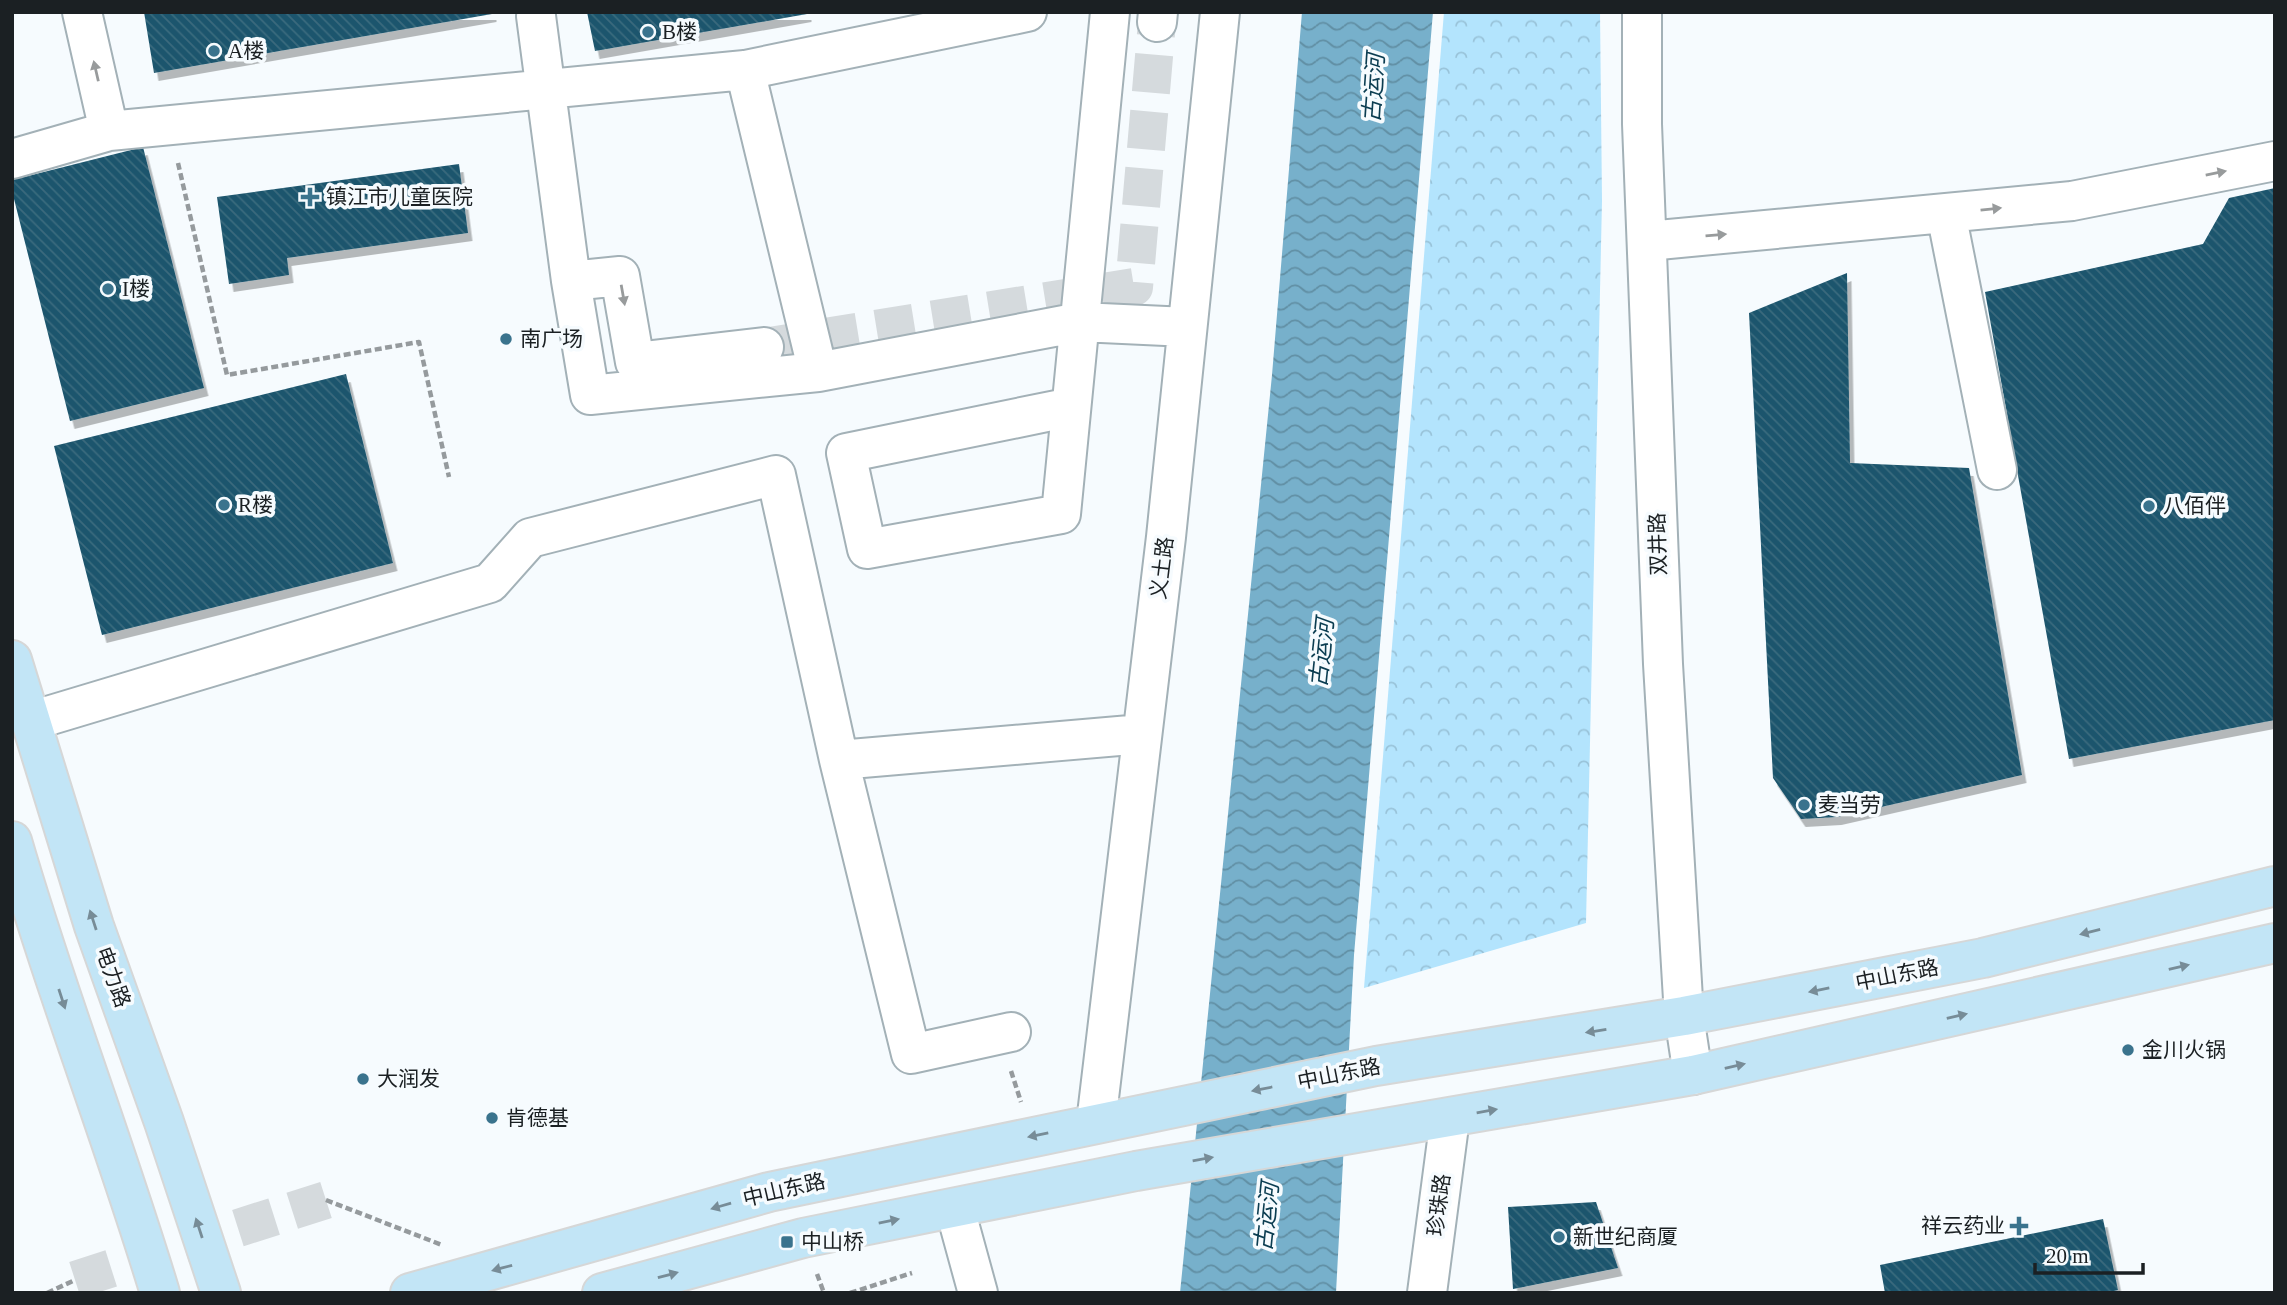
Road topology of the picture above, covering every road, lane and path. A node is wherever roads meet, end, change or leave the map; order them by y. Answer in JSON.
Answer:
{"nodes":[{"id":1,"x":82,"y":12,"type":"edge"},
{"id":2,"x":1027,"y":12,"type":"edge"},
{"id":3,"x":1110,"y":12,"type":"edge"},
{"id":4,"x":1220,"y":12,"type":"edge"},
{"id":5,"x":1642,"y":12,"type":"edge"},
{"id":6,"x":536,"y":16,"type":"dead end"},
{"id":7,"x":745,"y":70,"type":"junction"},
{"id":8,"x":548,"y":89,"type":"junction"},
{"id":9,"x":170,"y":125,"type":"junction"},
{"id":10,"x":109,"y":131,"type":"junction"},
{"id":11,"x":12,"y":159,"type":"edge"},
{"id":12,"x":2275,"y":161,"type":"edge"},
{"id":13,"x":1947,"y":214,"type":"junction"},
{"id":14,"x":1648,"y":241,"type":"junction"},
{"id":15,"x":571,"y":281,"type":"junction"},
{"id":16,"x":1080,"y":322,"type":"junction"},
{"id":17,"x":1187,"y":327,"type":"junction"},
{"id":18,"x":764,"y":347,"type":"tunnel mouth"},
{"id":19,"x":818,"y":372,"type":"junction"},
{"id":20,"x":1071,"y":407,"type":"junction"},
{"id":21,"x":1997,"y":470,"type":"dead end"},
{"id":22,"x":449,"y":477,"type":"dead end"},
{"id":23,"x":12,"y":660,"type":"edge"},
{"id":24,"x":31,"y":721,"type":"junction"},
{"id":25,"x":1142,"y":734,"type":"junction"},
{"id":26,"x":839,"y":761,"type":"junction"},
{"id":27,"x":12,"y":841,"type":"edge"},
{"id":28,"x":2275,"y":886,"type":"edge"},
{"id":29,"x":2275,"y":943,"type":"edge"},
{"id":30,"x":1684,"y":1016,"type":"junction"},
{"id":31,"x":1011,"y":1032,"type":"dead end"},
{"id":32,"x":1011,"y":1070,"type":"dead end"},
{"id":33,"x":1693,"y":1075,"type":"junction"},
{"id":34,"x":1450,"y":1118,"type":"junction"},
{"id":35,"x":1096,"y":1123,"type":"junction"},
{"id":36,"x":1032,"y":1136,"type":"junction"},
{"id":37,"x":326,"y":1200,"type":"tunnel mouth"},
{"id":38,"x":955,"y":1209,"type":"junction"},
{"id":39,"x":501,"y":1268,"type":"junction"},
{"id":40,"x":912,"y":1273,"type":"dead end"},
{"id":41,"x":75,"y":1280,"type":"tunnel mouth"},
{"id":42,"x":47,"y":1293,"type":"edge"},
{"id":43,"x":160,"y":1293,"type":"edge"},
{"id":44,"x":220,"y":1293,"type":"edge"},
{"id":45,"x":410,"y":1293,"type":"edge"},
{"id":46,"x":603,"y":1293,"type":"edge"},
{"id":47,"x":850,"y":1293,"type":"edge"},
{"id":48,"x":978,"y":1293,"type":"edge"},
{"id":49,"x":1427,"y":1293,"type":"edge"}],
"edges":[{"from":10,"to":1,"type":"street","one_way":true},
{"from":2,"to":7,"type":"street"},
{"from":3,"to":16,"type":"street"},
{"from":4,"to":17,"type":"street","name":"义土路"},
{"from":5,"to":14,"type":"street","name":"双井路"},
{"from":6,"to":8,"type":"street"},
{"from":7,"to":8,"type":"street"},
{"from":7,"to":19,"type":"street"},
{"from":8,"to":9,"type":"street"},
{"from":8,"to":15,"type":"street"},
{"from":9,"to":10,"type":"street"},
{"from":9,"to":22,"type":"path"},
{"from":10,"to":11,"type":"street"},
{"from":13,"to":12,"type":"street","one_way":true},
{"from":14,"to":13,"type":"street","one_way":true},
{"from":13,"to":21,"type":"street"},
{"from":14,"to":30,"type":"street","name":"双井路"},
{"from":15,"to":18,"type":"street","one_way":true},
{"from":15,"to":19,"type":"street"},
{"from":16,"to":17,"type":"street"},
{"from":16,"to":19,"type":"street"},
{"from":16,"to":20,"type":"street"},
{"from":17,"to":25,"type":"street","name":"义土路"},
{"from":20,"to":20,"type":"street"},
{"from":23,"to":24,"type":"main road","name":"电力路"},
{"from":24,"to":26,"type":"street"},
{"from":44,"to":24,"type":"main road","name":"电力路","one_way":true},
{"from":25,"to":26,"type":"street"},
{"from":25,"to":35,"type":"street","name":"义土路"},
{"from":26,"to":31,"type":"street"},
{"from":27,"to":43,"type":"main road","one_way":true},
{"from":28,"to":30,"type":"main road","name":"中山东路","one_way":true},
{"from":33,"to":29,"type":"main road","one_way":true},
{"from":30,"to":33,"type":"street","name":"双井路"},
{"from":30,"to":35,"type":"main road","name":"中山东路","one_way":true},
{"from":32,"to":36,"type":"path"},
{"from":34,"to":33,"type":"main road","one_way":true},
{"from":38,"to":34,"type":"main road","one_way":true},
{"from":34,"to":49,"type":"street","name":"珍珠路"},
{"from":35,"to":36,"type":"main road","name":"中山东路","one_way":true},
{"from":36,"to":39,"type":"main road","name":"中山东路","one_way":true},
{"from":37,"to":39,"type":"path"},
{"from":46,"to":38,"type":"main road","one_way":true},
{"from":38,"to":48,"type":"street"},
{"from":39,"to":45,"type":"main road","name":"中山东路"},
{"from":40,"to":47,"type":"path"},
{"from":41,"to":42,"type":"path"}]}
